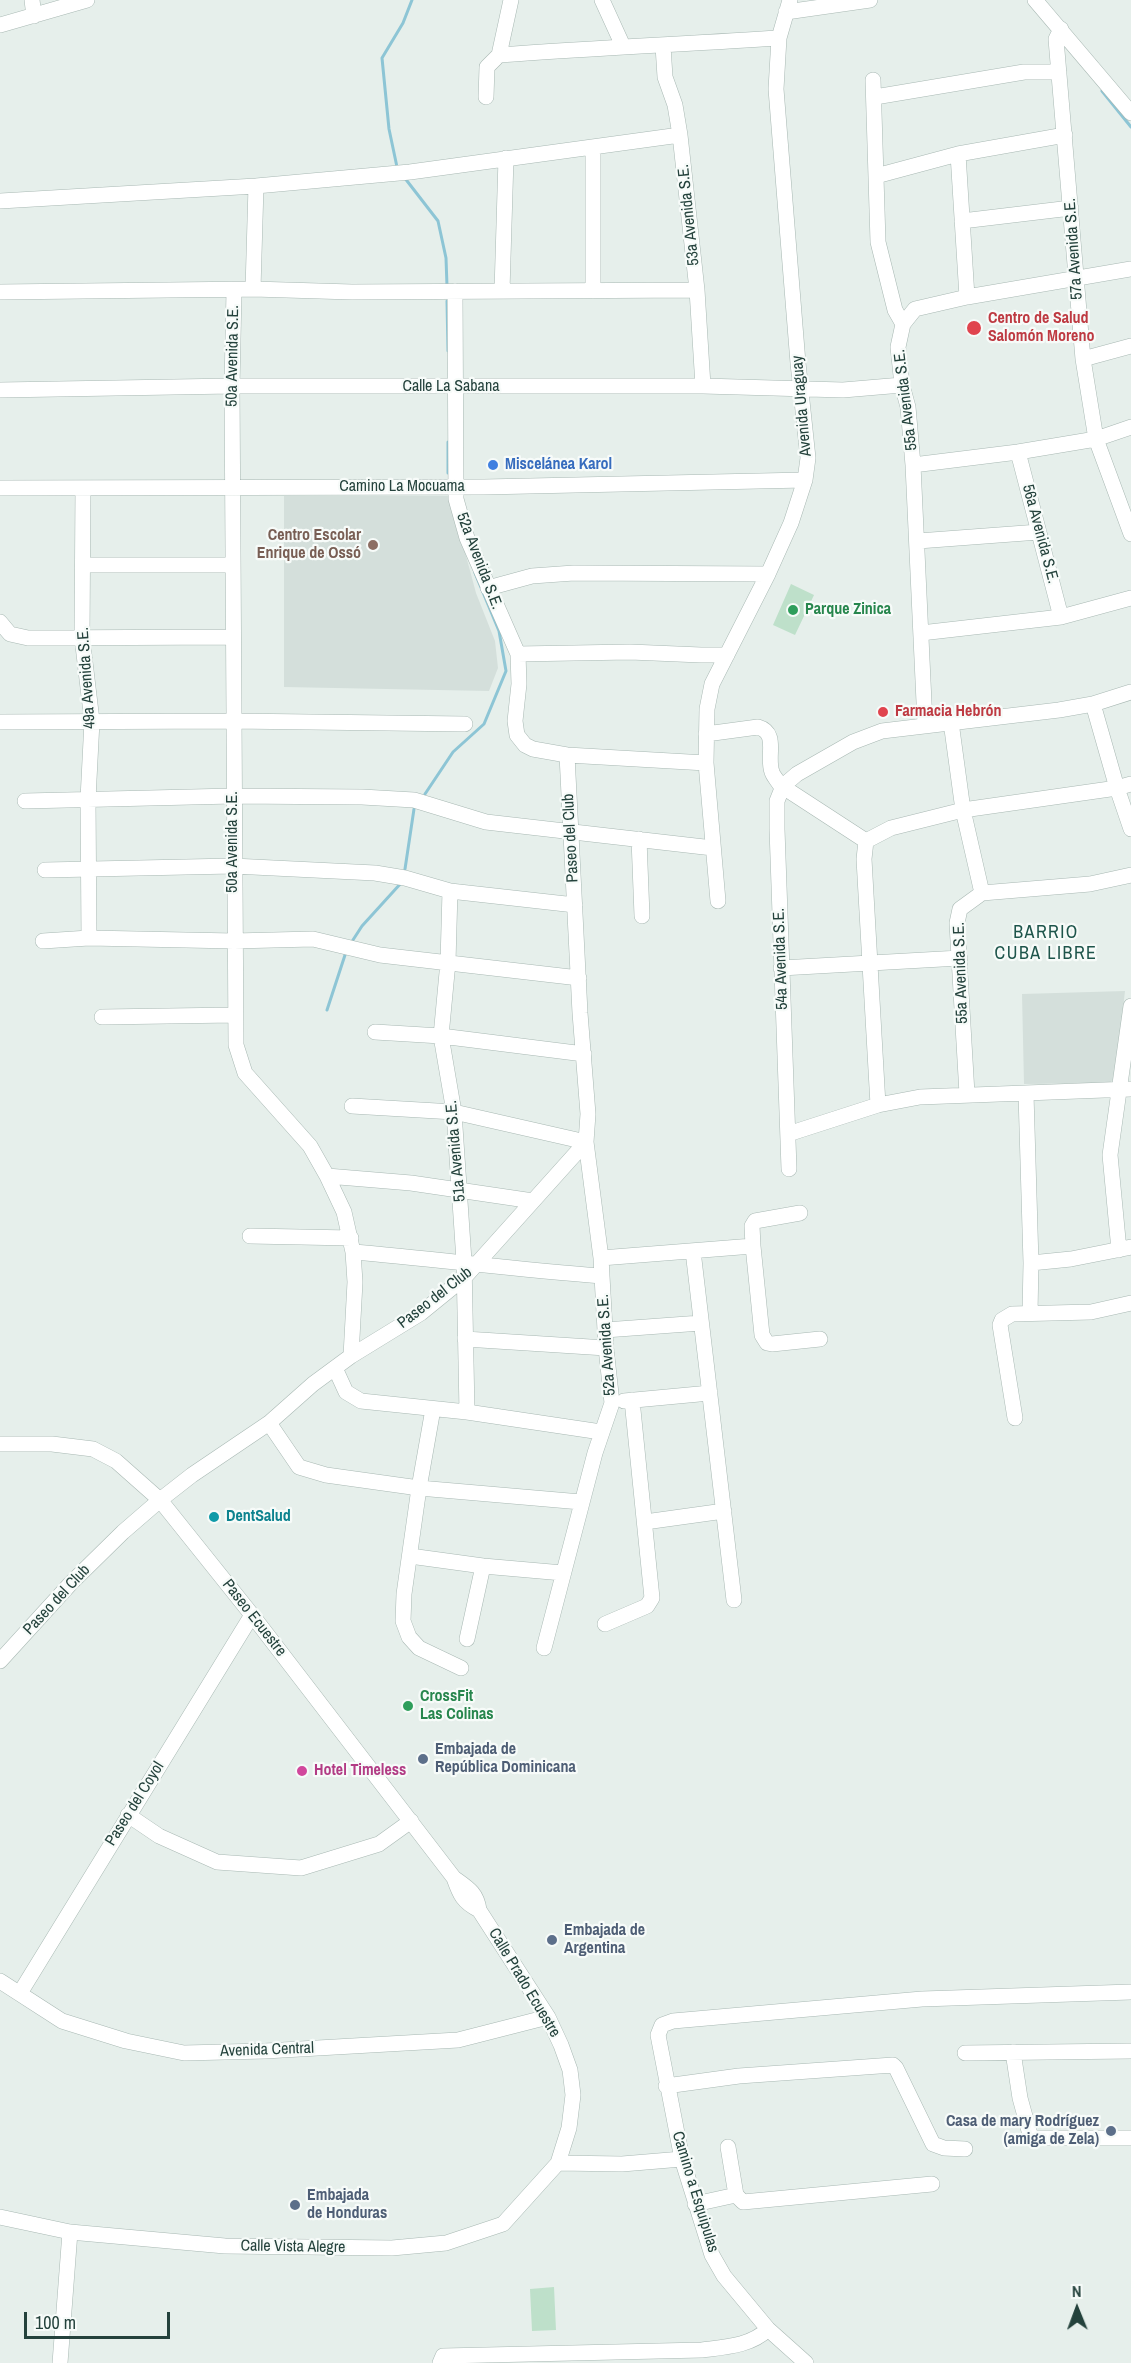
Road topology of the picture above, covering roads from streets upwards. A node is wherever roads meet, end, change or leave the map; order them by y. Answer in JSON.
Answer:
{"nodes":[{"id":1,"x":32,"y":0,"type":"edge"},
{"id":2,"x":87,"y":0,"type":"edge"},
{"id":3,"x":510,"y":0,"type":"edge"},
{"id":4,"x":602,"y":0,"type":"edge"},
{"id":5,"x":870,"y":0,"type":"edge"},
{"id":6,"x":1035,"y":0,"type":"edge"},
{"id":7,"x":72,"y":2,"type":"edge"},
{"id":8,"x":788,"y":6,"type":"edge"},
{"id":9,"x":34,"y":16,"type":"junction"},
{"id":10,"x":0,"y":25,"type":"edge"},
{"id":11,"x":1061,"y":29,"type":"junction"},
{"id":12,"x":779,"y":38,"type":"junction"},
{"id":13,"x":623,"y":46,"type":"junction"},
{"id":14,"x":663,"y":46,"type":"junction"},
{"id":15,"x":499,"y":55,"type":"junction"},
{"id":16,"x":1059,"y":72,"type":"junction"},
{"id":17,"x":873,"y":80,"type":"dead end"},
{"id":18,"x":486,"y":97,"type":"dead end"},
{"id":19,"x":875,"y":97,"type":"junction"},
{"id":20,"x":1131,"y":113,"type":"edge"},
{"id":21,"x":680,"y":135,"type":"junction"},
{"id":22,"x":1065,"y":135,"type":"junction"},
{"id":23,"x":593,"y":147,"type":"junction"},
{"id":24,"x":958,"y":154,"type":"junction"},
{"id":25,"x":506,"y":158,"type":"junction"},
{"id":26,"x":876,"y":176,"type":"junction"},
{"id":27,"x":256,"y":186,"type":"junction"},
{"id":28,"x":0,"y":201,"type":"edge"},
{"id":29,"x":1071,"y":208,"type":"junction"},
{"id":30,"x":962,"y":221,"type":"junction"},
{"id":31,"x":1131,"y":269,"type":"edge"},
{"id":32,"x":1076,"y":279,"type":"junction"},
{"id":33,"x":253,"y":290,"type":"junction"},
{"id":34,"x":697,"y":290,"type":"junction"},
{"id":35,"x":234,"y":291,"type":"junction"},
{"id":36,"x":455,"y":291,"type":"junction"},
{"id":37,"x":502,"y":291,"type":"junction"},
{"id":38,"x":593,"y":291,"type":"junction"},
{"id":39,"x":0,"y":292,"type":"edge"},
{"id":40,"x":967,"y":297,"type":"junction"},
{"id":41,"x":903,"y":324,"type":"junction"},
{"id":42,"x":1131,"y":346,"type":"edge"},
{"id":43,"x":1083,"y":359,"type":"junction"},
{"id":44,"x":902,"y":385,"type":"junction"},
{"id":45,"x":232,"y":386,"type":"junction"},
{"id":46,"x":703,"y":386,"type":"junction"},
{"id":47,"x":456,"y":387,"type":"junction"},
{"id":48,"x":0,"y":390,"type":"edge"},
{"id":49,"x":801,"y":390,"type":"junction"},
{"id":50,"x":1131,"y":427,"type":"edge"},
{"id":51,"x":1096,"y":439,"type":"junction"},
{"id":52,"x":1018,"y":452,"type":"junction"},
{"id":53,"x":913,"y":465,"type":"junction"},
{"id":54,"x":805,"y":480,"type":"junction"},
{"id":55,"x":455,"y":487,"type":"junction"},
{"id":56,"x":0,"y":488,"type":"edge"},
{"id":57,"x":83,"y":488,"type":"junction"},
{"id":58,"x":232,"y":489,"type":"junction"},
{"id":59,"x":1126,"y":505,"type":"edge"},
{"id":60,"x":1039,"y":532,"type":"junction"},
{"id":61,"x":1131,"y":534,"type":"edge"},
{"id":62,"x":918,"y":541,"type":"junction"},
{"id":63,"x":83,"y":565,"type":"junction"},
{"id":64,"x":232,"y":565,"type":"junction"},
{"id":65,"x":768,"y":574,"type":"junction"},
{"id":66,"x":488,"y":588,"type":"junction"},
{"id":67,"x":1131,"y":597,"type":"edge"},
{"id":68,"x":1061,"y":617,"type":"junction"},
{"id":69,"x":0,"y":622,"type":"edge"},
{"id":70,"x":921,"y":633,"type":"junction"},
{"id":71,"x":82,"y":637,"type":"junction"},
{"id":72,"x":233,"y":637,"type":"junction"},
{"id":73,"x":518,"y":654,"type":"junction"},
{"id":74,"x":727,"y":654,"type":"junction"},
{"id":75,"x":1131,"y":692,"type":"edge"},
{"id":76,"x":1093,"y":704,"type":"junction"},
{"id":77,"x":92,"y":721,"type":"junction"},
{"id":78,"x":233,"y":721,"type":"junction"},
{"id":79,"x":951,"y":722,"type":"junction"},
{"id":80,"x":0,"y":723,"type":"edge"},
{"id":81,"x":465,"y":724,"type":"dead end"},
{"id":82,"x":925,"y":724,"type":"junction"},
{"id":83,"x":706,"y":734,"type":"junction"},
{"id":84,"x":567,"y":755,"type":"junction"},
{"id":85,"x":706,"y":763,"type":"junction"},
{"id":86,"x":783,"y":786,"type":"junction"},
{"id":87,"x":1124,"y":786,"type":"edge"},
{"id":88,"x":233,"y":796,"type":"junction"},
{"id":89,"x":88,"y":799,"type":"junction"},
{"id":90,"x":25,"y":801,"type":"dead end"},
{"id":91,"x":963,"y":810,"type":"junction"},
{"id":92,"x":572,"y":830,"type":"junction"},
{"id":93,"x":1131,"y":830,"type":"edge"},
{"id":94,"x":639,"y":839,"type":"junction"},
{"id":95,"x":866,"y":841,"type":"junction"},
{"id":96,"x":713,"y":848,"type":"junction"},
{"id":97,"x":233,"y":866,"type":"junction"},
{"id":98,"x":87,"y":869,"type":"junction"},
{"id":99,"x":45,"y":870,"type":"dead end"},
{"id":100,"x":1131,"y":875,"type":"edge"},
{"id":101,"x":450,"y":891,"type":"junction"},
{"id":102,"x":982,"y":893,"type":"junction"},
{"id":103,"x":718,"y":901,"type":"dead end"},
{"id":104,"x":574,"y":905,"type":"junction"},
{"id":105,"x":642,"y":916,"type":"dead end"},
{"id":106,"x":89,"y":938,"type":"junction"},
{"id":107,"x":43,"y":940,"type":"dead end"},
{"id":108,"x":234,"y":941,"type":"junction"},
{"id":109,"x":960,"y":958,"type":"junction"},
{"id":110,"x":448,"y":962,"type":"junction"},
{"id":111,"x":870,"y":963,"type":"junction"},
{"id":112,"x":781,"y":968,"type":"junction"},
{"id":113,"x":579,"y":978,"type":"junction"},
{"id":114,"x":1131,"y":1006,"type":"edge"},
{"id":115,"x":234,"y":1015,"type":"junction"},
{"id":116,"x":102,"y":1017,"type":"dead end"},
{"id":117,"x":375,"y":1032,"type":"dead end"},
{"id":118,"x":441,"y":1036,"type":"junction"},
{"id":119,"x":584,"y":1054,"type":"junction"},
{"id":120,"x":1125,"y":1089,"type":"edge"},
{"id":121,"x":967,"y":1094,"type":"junction"},
{"id":122,"x":1026,"y":1094,"type":"junction"},
{"id":123,"x":878,"y":1105,"type":"junction"},
{"id":124,"x":352,"y":1106,"type":"dead end"},
{"id":125,"x":454,"y":1112,"type":"junction"},
{"id":126,"x":788,"y":1134,"type":"junction"},
{"id":127,"x":586,"y":1142,"type":"junction"},
{"id":128,"x":789,"y":1169,"type":"dead end"},
{"id":129,"x":327,"y":1176,"type":"junction"},
{"id":130,"x":459,"y":1190,"type":"junction"},
{"id":131,"x":533,"y":1201,"type":"junction"},
{"id":132,"x":800,"y":1213,"type":"dead end"},
{"id":133,"x":250,"y":1236,"type":"dead end"},
{"id":134,"x":352,"y":1245,"type":"junction"},
{"id":135,"x":753,"y":1246,"type":"junction"},
{"id":136,"x":1125,"y":1248,"type":"edge"},
{"id":137,"x":693,"y":1251,"type":"junction"},
{"id":138,"x":601,"y":1258,"type":"junction"},
{"id":139,"x":471,"y":1263,"type":"junction"},
{"id":140,"x":1031,"y":1263,"type":"junction"},
{"id":141,"x":602,"y":1276,"type":"junction"},
{"id":142,"x":464,"y":1278,"type":"junction"},
{"id":143,"x":1131,"y":1303,"type":"edge"},
{"id":144,"x":1030,"y":1313,"type":"junction"},
{"id":145,"x":701,"y":1323,"type":"junction"},
{"id":146,"x":605,"y":1330,"type":"junction"},
{"id":147,"x":465,"y":1339,"type":"junction"},
{"id":148,"x":820,"y":1339,"type":"dead end"},
{"id":149,"x":606,"y":1348,"type":"junction"},
{"id":150,"x":351,"y":1356,"type":"junction"},
{"id":151,"x":335,"y":1368,"type":"junction"},
{"id":152,"x":710,"y":1393,"type":"junction"},
{"id":153,"x":632,"y":1400,"type":"junction"},
{"id":154,"x":612,"y":1402,"type":"junction"},
{"id":155,"x":434,"y":1409,"type":"junction"},
{"id":156,"x":467,"y":1412,"type":"junction"},
{"id":157,"x":1015,"y":1418,"type":"dead end"},
{"id":158,"x":269,"y":1423,"type":"junction"},
{"id":159,"x":601,"y":1432,"type":"junction"},
{"id":160,"x":0,"y":1444,"type":"edge"},
{"id":161,"x":419,"y":1488,"type":"junction"},
{"id":162,"x":160,"y":1500,"type":"junction"},
{"id":163,"x":582,"y":1502,"type":"junction"},
{"id":164,"x":724,"y":1511,"type":"junction"},
{"id":165,"x":645,"y":1522,"type":"junction"},
{"id":166,"x":410,"y":1556,"type":"junction"},
{"id":167,"x":483,"y":1566,"type":"junction"},
{"id":168,"x":563,"y":1573,"type":"junction"},
{"id":169,"x":734,"y":1600,"type":"dead end"},
{"id":170,"x":252,"y":1615,"type":"junction"},
{"id":171,"x":605,"y":1624,"type":"dead end"},
{"id":172,"x":467,"y":1639,"type":"dead end"},
{"id":173,"x":544,"y":1648,"type":"dead end"},
{"id":174,"x":0,"y":1661,"type":"edge"},
{"id":175,"x":461,"y":1668,"type":"dead end"},
{"id":176,"x":128,"y":1815,"type":"junction"},
{"id":177,"x":411,"y":1821,"type":"junction"},
{"id":178,"x":454,"y":1878,"type":"joint"},
{"id":179,"x":0,"y":1981,"type":"edge"},
{"id":180,"x":1131,"y":1992,"type":"edge"},
{"id":181,"x":20,"y":1994,"type":"junction"},
{"id":182,"x":548,"y":2017,"type":"junction"},
{"id":183,"x":1131,"y":2051,"type":"edge"},
{"id":184,"x":1013,"y":2052,"type":"junction"},
{"id":185,"x":965,"y":2053,"type":"dead end"},
{"id":186,"x":666,"y":2086,"type":"junction"},
{"id":187,"x":1131,"y":2138,"type":"edge"},
{"id":188,"x":728,"y":2147,"type":"dead end"},
{"id":189,"x":965,"y":2149,"type":"dead end"},
{"id":190,"x":682,"y":2159,"type":"junction"},
{"id":191,"x":558,"y":2163,"type":"junction"},
{"id":192,"x":932,"y":2184,"type":"dead end"},
{"id":193,"x":736,"y":2195,"type":"junction"},
{"id":194,"x":695,"y":2204,"type":"junction"},
{"id":195,"x":0,"y":2217,"type":"edge"},
{"id":196,"x":70,"y":2232,"type":"junction"},
{"id":197,"x":768,"y":2329,"type":"junction"},
{"id":198,"x":440,"y":2361,"type":"edge"},
{"id":199,"x":60,"y":2363,"type":"edge"},
{"id":200,"x":806,"y":2363,"type":"edge"}],
"edges":[{"from":1,"to":9,"type":"street"},
{"from":2,"to":7,"type":"street"},
{"from":3,"to":15,"type":"street"},
{"from":4,"to":13,"type":"street"},
{"from":5,"to":8,"type":"street"},
{"from":6,"to":11,"type":"street"},
{"from":7,"to":9,"type":"street"},
{"from":8,"to":12,"type":"street","name":"Avenida Uraguay"},
{"from":9,"to":10,"type":"street"},
{"from":11,"to":16,"type":"street","name":"57a Avenida S.E."},
{"from":11,"to":20,"type":"street"},
{"from":12,"to":14,"type":"street"},
{"from":12,"to":49,"type":"street","name":"Avenida Uraguay"},
{"from":13,"to":14,"type":"street"},
{"from":13,"to":15,"type":"street"},
{"from":14,"to":21,"type":"street","name":"53a Avenida S.E."},
{"from":15,"to":18,"type":"street"},
{"from":16,"to":19,"type":"street"},
{"from":16,"to":22,"type":"street","name":"57a Avenida S.E."},
{"from":17,"to":19,"type":"street","name":"55a Avenida S.E."},
{"from":19,"to":26,"type":"street","name":"55a Avenida S.E."},
{"from":21,"to":23,"type":"street"},
{"from":21,"to":34,"type":"street","name":"53a Avenida S.E."},
{"from":22,"to":24,"type":"street"},
{"from":22,"to":29,"type":"street","name":"57a Avenida S.E."},
{"from":23,"to":25,"type":"street"},
{"from":23,"to":38,"type":"street"},
{"from":24,"to":26,"type":"street"},
{"from":24,"to":30,"type":"street"},
{"from":25,"to":27,"type":"street"},
{"from":25,"to":37,"type":"street"},
{"from":26,"to":41,"type":"street","name":"55a Avenida S.E."},
{"from":27,"to":28,"type":"street"},
{"from":27,"to":33,"type":"street","name":"50a Avenida S.E."},
{"from":29,"to":30,"type":"street"},
{"from":29,"to":32,"type":"street","name":"57a Avenida S.E."},
{"from":30,"to":40,"type":"street"},
{"from":31,"to":32,"type":"street"},
{"from":32,"to":40,"type":"street"},
{"from":32,"to":43,"type":"street","name":"57a Avenida S.E."},
{"from":33,"to":35,"type":"street"},
{"from":33,"to":36,"type":"street"},
{"from":34,"to":38,"type":"street"},
{"from":34,"to":46,"type":"street","name":"53a Avenida S.E."},
{"from":35,"to":39,"type":"street"},
{"from":35,"to":45,"type":"street","name":"50a Avenida S.E."},
{"from":36,"to":37,"type":"street"},
{"from":36,"to":47,"type":"street","name":"52a Avenida S.E."},
{"from":37,"to":38,"type":"street"},
{"from":40,"to":41,"type":"street"},
{"from":41,"to":44,"type":"street","name":"55a Avenida S.E."},
{"from":42,"to":43,"type":"street"},
{"from":43,"to":51,"type":"street","name":"57a Avenida S.E."},
{"from":44,"to":49,"type":"street","name":"Calle La Sabana"},
{"from":44,"to":53,"type":"street","name":"55a Avenida S.E."},
{"from":45,"to":47,"type":"street","name":"Calle La Sabana"},
{"from":45,"to":48,"type":"street","name":"Calle La Sabana"},
{"from":45,"to":58,"type":"street","name":"50a Avenida S.E."},
{"from":46,"to":47,"type":"street","name":"Calle La Sabana"},
{"from":46,"to":49,"type":"street","name":"Calle La Sabana"},
{"from":47,"to":55,"type":"street","name":"52a Avenida S.E."},
{"from":49,"to":54,"type":"street","name":"Avenida Uraguay"},
{"from":50,"to":51,"type":"street"},
{"from":51,"to":52,"type":"street"},
{"from":51,"to":59,"type":"street","name":"57a Avenida S.E."},
{"from":52,"to":53,"type":"street"},
{"from":52,"to":60,"type":"street","name":"56a Avenida S.E."},
{"from":53,"to":62,"type":"street","name":"55a Avenida S.E."},
{"from":54,"to":55,"type":"street","name":"Camino La Mocuama"},
{"from":54,"to":65,"type":"street","name":"Avenida Uraguay"},
{"from":55,"to":58,"type":"street","name":"Camino La Mocuama"},
{"from":55,"to":66,"type":"street","name":"52a Avenida S.E."},
{"from":56,"to":57,"type":"street","name":"Camino La Mocuama"},
{"from":57,"to":58,"type":"street","name":"Camino La Mocuama"},
{"from":57,"to":63,"type":"street","name":"49a Avenida S.E."},
{"from":58,"to":64,"type":"street","name":"50a Avenida S.E."},
{"from":59,"to":61,"type":"street","name":"57a Avenida S.E."},
{"from":60,"to":62,"type":"street"},
{"from":60,"to":68,"type":"street","name":"56a Avenida S.E."},
{"from":62,"to":70,"type":"street","name":"55a Avenida S.E."},
{"from":63,"to":64,"type":"street"},
{"from":63,"to":71,"type":"street","name":"49a Avenida S.E."},
{"from":64,"to":72,"type":"street","name":"50a Avenida S.E."},
{"from":65,"to":66,"type":"street"},
{"from":65,"to":74,"type":"street","name":"Avenida Uraguay"},
{"from":66,"to":73,"type":"street","name":"52a Avenida S.E."},
{"from":67,"to":68,"type":"street"},
{"from":68,"to":70,"type":"street"},
{"from":69,"to":71,"type":"street"},
{"from":70,"to":82,"type":"street","name":"55a Avenida S.E."},
{"from":71,"to":72,"type":"street"},
{"from":71,"to":77,"type":"street","name":"49a Avenida S.E."},
{"from":72,"to":78,"type":"street","name":"50a Avenida S.E."},
{"from":73,"to":74,"type":"street"},
{"from":73,"to":84,"type":"street","name":"52a Avenida S.E."},
{"from":74,"to":83,"type":"street","name":"Avenida Uraguay"},
{"from":75,"to":76,"type":"street"},
{"from":76,"to":79,"type":"street"},
{"from":76,"to":87,"type":"street"},
{"from":77,"to":78,"type":"street"},
{"from":77,"to":80,"type":"street"},
{"from":77,"to":89,"type":"street","name":"49a Avenida S.E."},
{"from":78,"to":81,"type":"street"},
{"from":78,"to":88,"type":"street","name":"50a Avenida S.E."},
{"from":79,"to":82,"type":"street"},
{"from":79,"to":91,"type":"street"},
{"from":82,"to":86,"type":"street"},
{"from":83,"to":85,"type":"street","name":"Avenida Uraguay"},
{"from":83,"to":86,"type":"street"},
{"from":84,"to":85,"type":"street"},
{"from":84,"to":92,"type":"street","name":"Paseo del Club"},
{"from":85,"to":96,"type":"street","name":"Avenida Uraguay"},
{"from":86,"to":95,"type":"street"},
{"from":86,"to":112,"type":"street","name":"54a Avenida S.E."},
{"from":87,"to":91,"type":"street"},
{"from":87,"to":93,"type":"street"},
{"from":88,"to":89,"type":"street"},
{"from":88,"to":92,"type":"street"},
{"from":88,"to":97,"type":"street","name":"50a Avenida S.E."},
{"from":89,"to":90,"type":"street"},
{"from":89,"to":98,"type":"street","name":"49a Avenida S.E."},
{"from":91,"to":95,"type":"street"},
{"from":91,"to":102,"type":"street"},
{"from":92,"to":94,"type":"street"},
{"from":92,"to":104,"type":"street","name":"Paseo del Club"},
{"from":94,"to":96,"type":"street"},
{"from":94,"to":105,"type":"street"},
{"from":95,"to":111,"type":"street"},
{"from":96,"to":103,"type":"street","name":"Avenida Uraguay"},
{"from":97,"to":98,"type":"street"},
{"from":97,"to":101,"type":"street"},
{"from":97,"to":108,"type":"street","name":"50a Avenida S.E."},
{"from":98,"to":99,"type":"street"},
{"from":98,"to":106,"type":"street","name":"49a Avenida S.E."},
{"from":100,"to":102,"type":"street"},
{"from":101,"to":104,"type":"street"},
{"from":101,"to":110,"type":"street","name":"51a Avenida S.E."},
{"from":102,"to":109,"type":"street","name":"55a Avenida S.E."},
{"from":104,"to":113,"type":"street","name":"Paseo del Club"},
{"from":106,"to":107,"type":"street"},
{"from":106,"to":108,"type":"street"},
{"from":108,"to":110,"type":"street"},
{"from":108,"to":115,"type":"street","name":"50a Avenida S.E."},
{"from":109,"to":111,"type":"street"},
{"from":109,"to":121,"type":"street","name":"55a Avenida S.E."},
{"from":110,"to":113,"type":"street"},
{"from":110,"to":118,"type":"street","name":"51a Avenida S.E."},
{"from":111,"to":112,"type":"street"},
{"from":111,"to":123,"type":"street"},
{"from":112,"to":126,"type":"street","name":"54a Avenida S.E."},
{"from":113,"to":119,"type":"street","name":"Paseo del Club"},
{"from":114,"to":120,"type":"street"},
{"from":115,"to":116,"type":"street"},
{"from":115,"to":129,"type":"street","name":"50a Avenida S.E."},
{"from":117,"to":118,"type":"street"},
{"from":118,"to":119,"type":"street"},
{"from":118,"to":125,"type":"street","name":"51a Avenida S.E."},
{"from":119,"to":127,"type":"street","name":"Paseo del Club"},
{"from":120,"to":122,"type":"street"},
{"from":120,"to":136,"type":"street"},
{"from":121,"to":122,"type":"street"},
{"from":121,"to":123,"type":"street"},
{"from":122,"to":140,"type":"street"},
{"from":123,"to":126,"type":"street"},
{"from":124,"to":125,"type":"street"},
{"from":125,"to":127,"type":"street"},
{"from":125,"to":130,"type":"street","name":"51a Avenida S.E."},
{"from":126,"to":128,"type":"street","name":"54a Avenida S.E."},
{"from":127,"to":131,"type":"street","name":"Paseo del Club"},
{"from":127,"to":138,"type":"street","name":"52a Avenida S.E."},
{"from":129,"to":130,"type":"street"},
{"from":129,"to":134,"type":"street","name":"50a Avenida S.E."},
{"from":130,"to":131,"type":"street"},
{"from":130,"to":139,"type":"street","name":"51a Avenida S.E."},
{"from":131,"to":139,"type":"street","name":"Paseo del Club"},
{"from":132,"to":135,"type":"street"},
{"from":133,"to":134,"type":"street"},
{"from":134,"to":139,"type":"street"},
{"from":134,"to":150,"type":"street","name":"50a Avenida S.E."},
{"from":135,"to":137,"type":"street"},
{"from":135,"to":148,"type":"street"},
{"from":136,"to":140,"type":"street"},
{"from":137,"to":138,"type":"street"},
{"from":137,"to":145,"type":"street"},
{"from":138,"to":141,"type":"street","name":"52a Avenida S.E."},
{"from":139,"to":141,"type":"street"},
{"from":139,"to":142,"type":"street","name":"51a Avenida S.E."},
{"from":140,"to":144,"type":"street"},
{"from":141,"to":146,"type":"street","name":"52a Avenida S.E."},
{"from":142,"to":147,"type":"street","name":"51a Avenida S.E."},
{"from":142,"to":150,"type":"street","name":"Paseo del Club"},
{"from":143,"to":144,"type":"street"},
{"from":144,"to":157,"type":"street"},
{"from":145,"to":146,"type":"street"},
{"from":145,"to":152,"type":"street"},
{"from":146,"to":149,"type":"street","name":"52a Avenida S.E."},
{"from":147,"to":149,"type":"street"},
{"from":147,"to":156,"type":"street","name":"51a Avenida S.E."},
{"from":149,"to":154,"type":"street","name":"52a Avenida S.E."},
{"from":150,"to":151,"type":"street","name":"Paseo del Club"},
{"from":151,"to":155,"type":"street"},
{"from":151,"to":158,"type":"street","name":"Paseo del Club"},
{"from":152,"to":153,"type":"street"},
{"from":152,"to":164,"type":"street"},
{"from":153,"to":154,"type":"street"},
{"from":153,"to":165,"type":"street"},
{"from":154,"to":159,"type":"street","name":"52a Avenida S.E."},
{"from":155,"to":156,"type":"street"},
{"from":155,"to":161,"type":"street"},
{"from":156,"to":159,"type":"street"},
{"from":158,"to":161,"type":"street"},
{"from":158,"to":162,"type":"street","name":"Paseo del Club"},
{"from":159,"to":163,"type":"street","name":"52a Avenida S.E."},
{"from":160,"to":162,"type":"street","name":"Paseo Ecuestre"},
{"from":161,"to":163,"type":"street"},
{"from":161,"to":166,"type":"street"},
{"from":162,"to":170,"type":"street","name":"Paseo Ecuestre"},
{"from":162,"to":174,"type":"street","name":"Paseo del Club"},
{"from":163,"to":168,"type":"street","name":"52a Avenida S.E."},
{"from":164,"to":165,"type":"street"},
{"from":164,"to":169,"type":"street"},
{"from":165,"to":171,"type":"street"},
{"from":166,"to":167,"type":"street"},
{"from":166,"to":175,"type":"street"},
{"from":167,"to":168,"type":"street"},
{"from":167,"to":172,"type":"street"},
{"from":168,"to":173,"type":"street","name":"52a Avenida S.E."},
{"from":170,"to":176,"type":"street","name":"Paseo del Coyol"},
{"from":170,"to":177,"type":"street","name":"Paseo Ecuestre"},
{"from":176,"to":177,"type":"street"},
{"from":176,"to":181,"type":"street","name":"Paseo del Coyol"},
{"from":177,"to":178,"type":"street","name":"Paseo Ecuestre"},
{"from":178,"to":182,"type":"street","name":"Calle Prado Ecuestre"},
{"from":179,"to":181,"type":"street","name":"Avenida Central"},
{"from":180,"to":186,"type":"street","name":"Camino a Esquipulas"},
{"from":181,"to":182,"type":"street","name":"Avenida Central"},
{"from":182,"to":191,"type":"street","name":"Calle Prado Ecuestre"},
{"from":183,"to":184,"type":"street"},
{"from":184,"to":185,"type":"street"},
{"from":184,"to":187,"type":"street"},
{"from":186,"to":189,"type":"street"},
{"from":186,"to":190,"type":"street","name":"Camino a Esquipulas"},
{"from":188,"to":193,"type":"street"},
{"from":190,"to":191,"type":"street"},
{"from":190,"to":194,"type":"street","name":"Camino a Esquipulas"},
{"from":191,"to":196,"type":"street","name":"Calle Vista Alegre"},
{"from":192,"to":193,"type":"street"},
{"from":193,"to":194,"type":"street"},
{"from":194,"to":197,"type":"street","name":"Camino a Esquipulas"},
{"from":195,"to":196,"type":"street","name":"Calle Vista Alegre"},
{"from":196,"to":199,"type":"street"},
{"from":197,"to":198,"type":"street"},
{"from":197,"to":200,"type":"street","name":"Camino a Esquipulas"}]}
